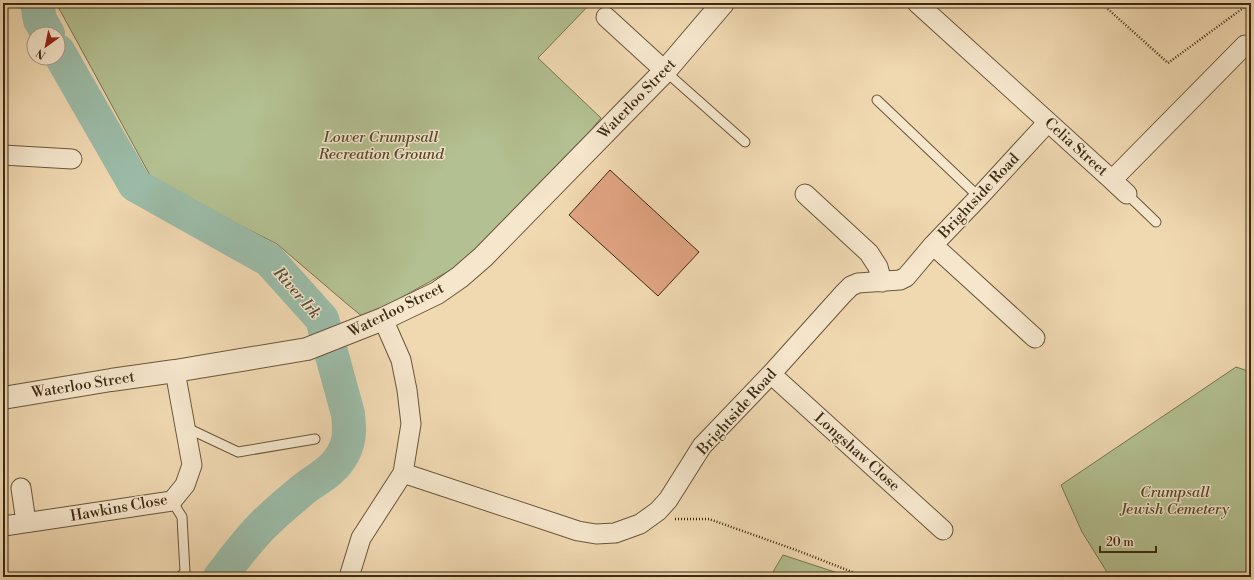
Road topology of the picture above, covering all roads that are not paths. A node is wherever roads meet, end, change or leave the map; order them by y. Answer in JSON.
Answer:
{"nodes":[{"id":1,"x":723,"y":3,"type":"edge"},
{"id":2,"x":917,"y":3,"type":"edge"},
{"id":3,"x":606,"y":17,"type":"dead end"},
{"id":4,"x":1245,"y":45,"type":"dead end"},
{"id":5,"x":665,"y":71,"type":"junction"},
{"id":6,"x":877,"y":100,"type":"dead end"},
{"id":7,"x":1048,"y":122,"type":"junction"},
{"id":8,"x":745,"y":142,"type":"dead end"},
{"id":9,"x":3,"y":155,"type":"edge"},
{"id":10,"x":72,"y":159,"type":"dead end"},
{"id":11,"x":1112,"y":180,"type":"junction"},
{"id":12,"x":805,"y":194,"type":"dead end"},
{"id":13,"x":1127,"y":194,"type":"joint"},
{"id":14,"x":979,"y":197,"type":"junction"},
{"id":15,"x":1156,"y":222,"type":"dead end"},
{"id":16,"x":933,"y":245,"type":"junction"},
{"id":17,"x":882,"y":282,"type":"junction"},
{"id":18,"x":383,"y":319,"type":"junction"},
{"id":19,"x":1035,"y":338,"type":"dead end"},
{"id":20,"x":175,"y":371,"type":"junction"},
{"id":21,"x":772,"y":374,"type":"junction"},
{"id":22,"x":3,"y":398,"type":"edge"},
{"id":23,"x":185,"y":427,"type":"junction"},
{"id":24,"x":315,"y":439,"type":"dead end"},
{"id":25,"x":403,"y":473,"type":"junction"},
{"id":26,"x":21,"y":488,"type":"dead end"},
{"id":27,"x":172,"y":501,"type":"junction"},
{"id":28,"x":26,"y":522,"type":"junction"},
{"id":29,"x":4,"y":526,"type":"edge"},
{"id":30,"x":943,"y":530,"type":"dead end"},
{"id":31,"x":180,"y":577,"type":"edge"},
{"id":32,"x":349,"y":577,"type":"edge"}],
"edges":[{"from":1,"to":5,"type":"street","name":"Waterloo Street"},
{"from":2,"to":7,"type":"street","name":"Celia Street"},
{"from":3,"to":5,"type":"street"},
{"from":4,"to":11,"type":"street","name":"Celia Street"},
{"from":5,"to":8,"type":"lane"},
{"from":5,"to":18,"type":"street","name":"Waterloo Street"},
{"from":6,"to":14,"type":"lane"},
{"from":7,"to":11,"type":"street","name":"Celia Street"},
{"from":7,"to":14,"type":"street","name":"Brightside Road"},
{"from":9,"to":10,"type":"street"},
{"from":11,"to":13,"type":"street"},
{"from":12,"to":17,"type":"street"},
{"from":13,"to":15,"type":"lane"},
{"from":14,"to":16,"type":"street","name":"Brightside Road"},
{"from":16,"to":17,"type":"street","name":"Brightside Road"},
{"from":16,"to":19,"type":"street"},
{"from":17,"to":21,"type":"street","name":"Brightside Road"},
{"from":18,"to":20,"type":"street","name":"Waterloo Street"},
{"from":18,"to":25,"type":"street"},
{"from":20,"to":22,"type":"street","name":"Waterloo Street"},
{"from":20,"to":23,"type":"street","name":"Hawkins Close"},
{"from":21,"to":25,"type":"street","name":"Brightside Road"},
{"from":21,"to":30,"type":"street","name":"Longshaw Close"},
{"from":23,"to":24,"type":"lane"},
{"from":23,"to":27,"type":"street","name":"Hawkins Close"},
{"from":25,"to":32,"type":"street"},
{"from":26,"to":28,"type":"street"},
{"from":27,"to":28,"type":"street","name":"Hawkins Close"},
{"from":27,"to":31,"type":"lane"},
{"from":28,"to":29,"type":"street","name":"Hawkins Close"}]}
